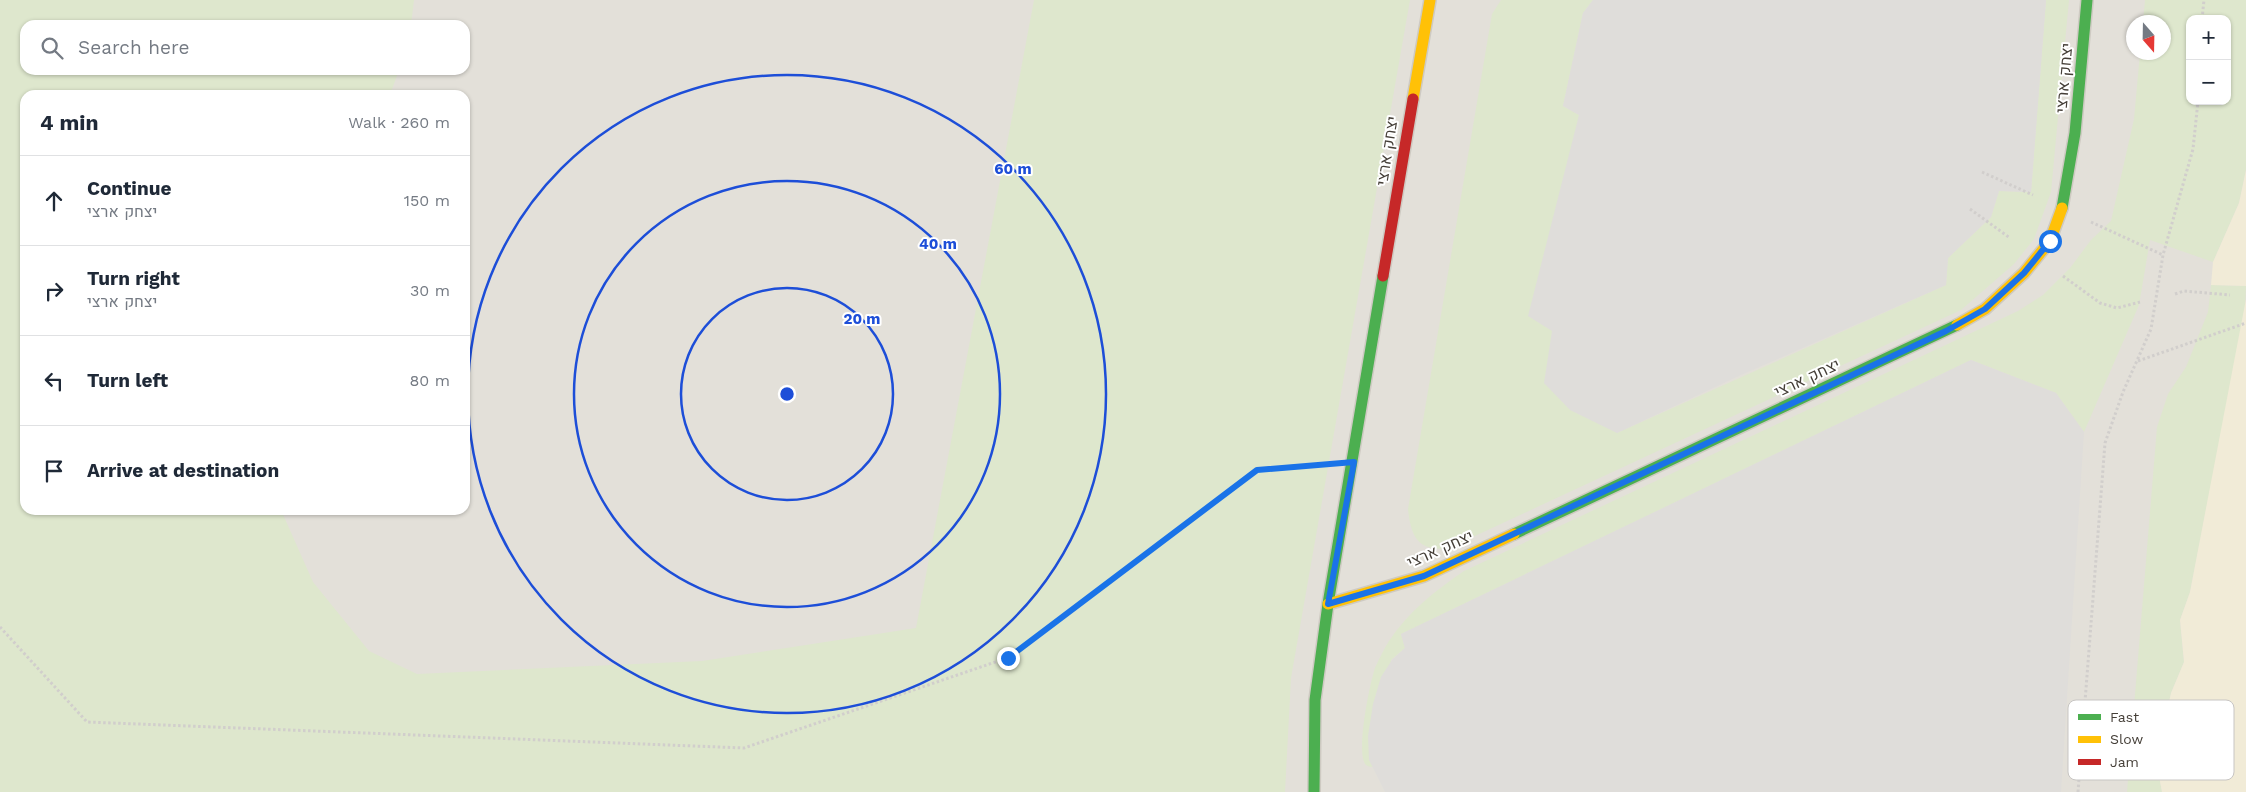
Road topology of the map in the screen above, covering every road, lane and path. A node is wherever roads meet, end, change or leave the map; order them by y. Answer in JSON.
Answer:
{"nodes":[{"id":1,"x":1430,"y":0,"type":"edge"},
{"id":2,"x":2087,"y":0,"type":"edge"},
{"id":3,"x":2204,"y":0,"type":"edge"},
{"id":4,"x":2202,"y":15,"type":"edge"},
{"id":5,"x":2198,"y":105,"type":"edge"},
{"id":6,"x":1970,"y":209,"type":"dead end"},
{"id":7,"x":2013,"y":240,"type":"dead end"},
{"id":8,"x":2057,"y":271,"type":"dead end"},
{"id":9,"x":2175,"y":294,"type":"dead end"},
{"id":10,"x":2230,"y":295,"type":"dead end"},
{"id":11,"x":2140,"y":302,"type":"dead end"},
{"id":12,"x":2246,"y":323,"type":"edge"},
{"id":13,"x":2138,"y":361,"type":"junction"},
{"id":14,"x":1354,"y":462,"type":"junction"},
{"id":15,"x":1328,"y":604,"type":"junction"},
{"id":16,"x":0,"y":627,"type":"edge"},
{"id":17,"x":2085,"y":700,"type":"edge"},
{"id":18,"x":1314,"y":792,"type":"edge"}],
"edges":[{"from":1,"to":14,"type":"street","name":"יצחק ארצי"},
{"from":2,"to":15,"type":"street","name":"יצחק ארצי"},
{"from":3,"to":4,"type":"path"},
{"from":5,"to":13,"type":"path"},
{"from":6,"to":7,"type":"path"},
{"from":8,"to":11,"type":"path"},
{"from":9,"to":10,"type":"path"},
{"from":12,"to":13,"type":"path"},
{"from":13,"to":17,"type":"path"},
{"from":14,"to":15,"type":"street","name":"יצחק ארצי"},
{"from":14,"to":16,"type":"path"},
{"from":15,"to":18,"type":"street","name":"יצחק ארצי"}]}
